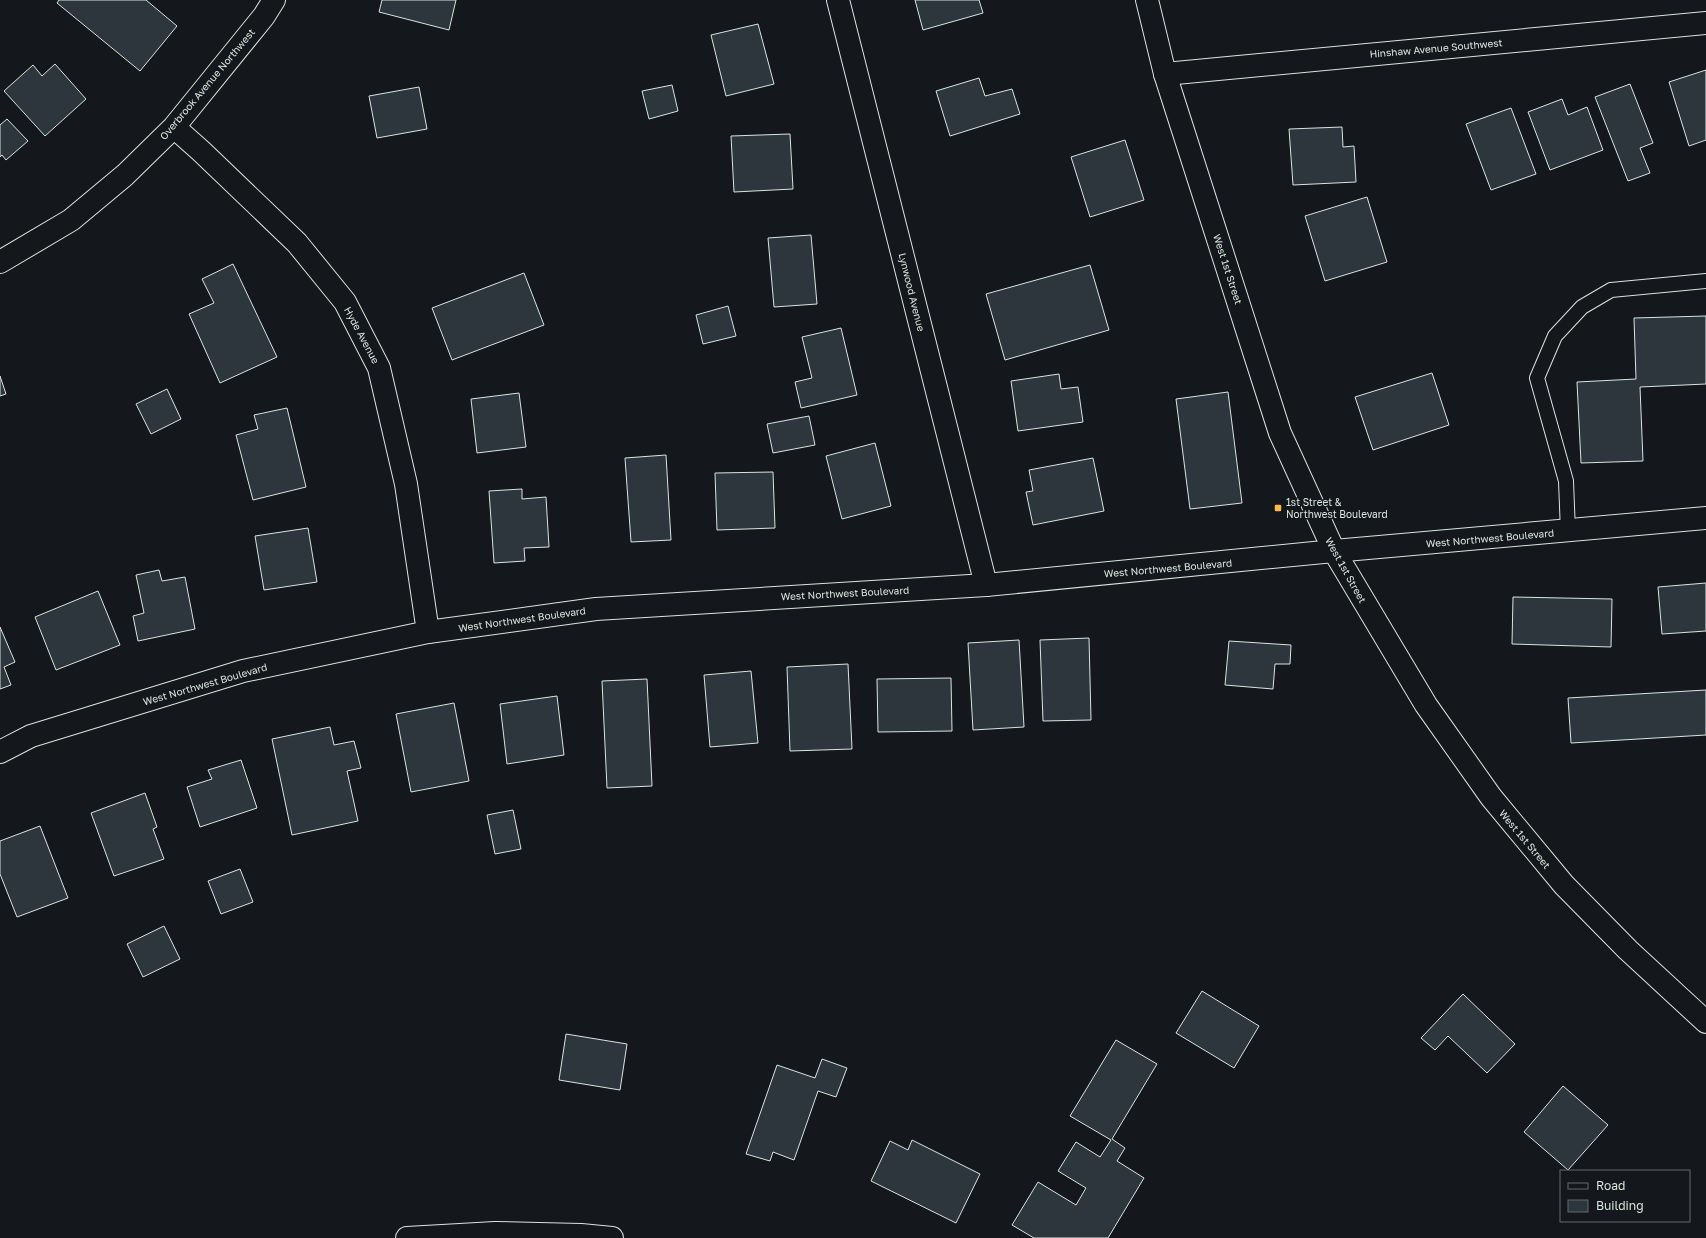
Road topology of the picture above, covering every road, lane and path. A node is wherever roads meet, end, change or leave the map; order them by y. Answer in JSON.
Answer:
{"nodes":[{"id":1,"x":274,"y":0,"type":"edge"},
{"id":2,"x":838,"y":0,"type":"edge"},
{"id":3,"x":1147,"y":0,"type":"edge"},
{"id":4,"x":1706,"y":23,"type":"edge"},
{"id":5,"x":1165,"y":74,"type":"junction"},
{"id":6,"x":174,"y":127,"type":"junction"},
{"id":7,"x":0,"y":262,"type":"edge"},
{"id":8,"x":1706,"y":281,"type":"edge"},
{"id":9,"x":1706,"y":518,"type":"edge"},
{"id":10,"x":1568,"y":532,"type":"junction"},
{"id":11,"x":1334,"y":552,"type":"junction"},
{"id":12,"x":986,"y":585,"type":"junction"},
{"id":13,"x":428,"y":632,"type":"junction"},
{"id":14,"x":0,"y":752,"type":"edge"},
{"id":15,"x":1706,"y":1022,"type":"edge"},
{"id":16,"x":407,"y":1238,"type":"edge"},
{"id":17,"x":612,"y":1238,"type":"edge"}],
"edges":[{"from":1,"to":6,"type":"street","name":"Overbrook Avenue Northwest"},
{"from":2,"to":12,"type":"street","name":"Lynwood Avenue"},
{"from":3,"to":5,"type":"street","name":"West 1st Street"},
{"from":4,"to":5,"type":"street","name":"Hinshaw Avenue Southwest"},
{"from":5,"to":11,"type":"street","name":"West 1st Street"},
{"from":6,"to":7,"type":"street","name":"Overbrook Avenue Northwest"},
{"from":6,"to":13,"type":"street","name":"Hyde Avenue"},
{"from":8,"to":10,"type":"lane"},
{"from":9,"to":10,"type":"street","name":"West Northwest Boulevard"},
{"from":10,"to":11,"type":"street","name":"West Northwest Boulevard"},
{"from":11,"to":12,"type":"street","name":"West Northwest Boulevard"},
{"from":11,"to":15,"type":"street","name":"West 1st Street"},
{"from":12,"to":13,"type":"street","name":"West Northwest Boulevard"},
{"from":13,"to":14,"type":"street","name":"West Northwest Boulevard"},
{"from":16,"to":17,"type":"street"}]}
